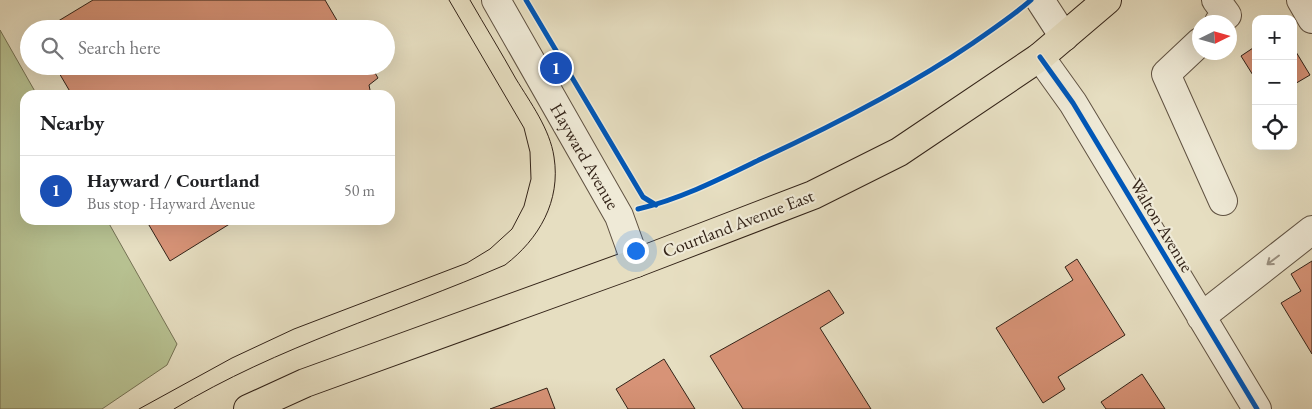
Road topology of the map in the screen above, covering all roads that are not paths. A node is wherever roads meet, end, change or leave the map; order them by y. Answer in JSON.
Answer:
{"nodes":[{"id":1,"x":496,"y":0,"type":"edge"},
{"id":2,"x":1040,"y":0,"type":"edge"},
{"id":3,"x":1107,"y":0,"type":"edge"},
{"id":4,"x":1216,"y":0,"type":"edge"},
{"id":5,"x":1301,"y":0,"type":"edge"},
{"id":6,"x":1227,"y":15,"type":"edge"},
{"id":7,"x":1312,"y":19,"type":"edge"},
{"id":8,"x":1064,"y":37,"type":"junction"},
{"id":9,"x":1192,"y":50,"type":"edge"},
{"id":10,"x":1040,"y":57,"type":"junction"},
{"id":11,"x":1223,"y":201,"type":"dead end"},
{"id":12,"x":1312,"y":230,"type":"edge"},
{"id":13,"x":636,"y":263,"type":"junction"},
{"id":14,"x":1201,"y":317,"type":"junction"},
{"id":15,"x":248,"y":409,"type":"edge"},
{"id":16,"x":1257,"y":409,"type":"edge"}],
"edges":[{"from":1,"to":13,"type":"street","name":"Hayward Avenue"},
{"from":2,"to":8,"type":"street"},
{"from":3,"to":8,"type":"main road","name":"Courtland Avenue East"},
{"from":4,"to":6,"type":"street"},
{"from":5,"to":7,"type":"street"},
{"from":8,"to":10,"type":"main road","name":"Courtland Avenue East"},
{"from":9,"to":11,"type":"street"},
{"from":10,"to":13,"type":"main road","name":"Courtland Avenue East"},
{"from":10,"to":14,"type":"street","name":"Walton Avenue"},
{"from":12,"to":14,"type":"street","one_way":true},
{"from":13,"to":15,"type":"main road","name":"Courtland Avenue East"},
{"from":14,"to":16,"type":"street","name":"Walton Avenue"}]}
